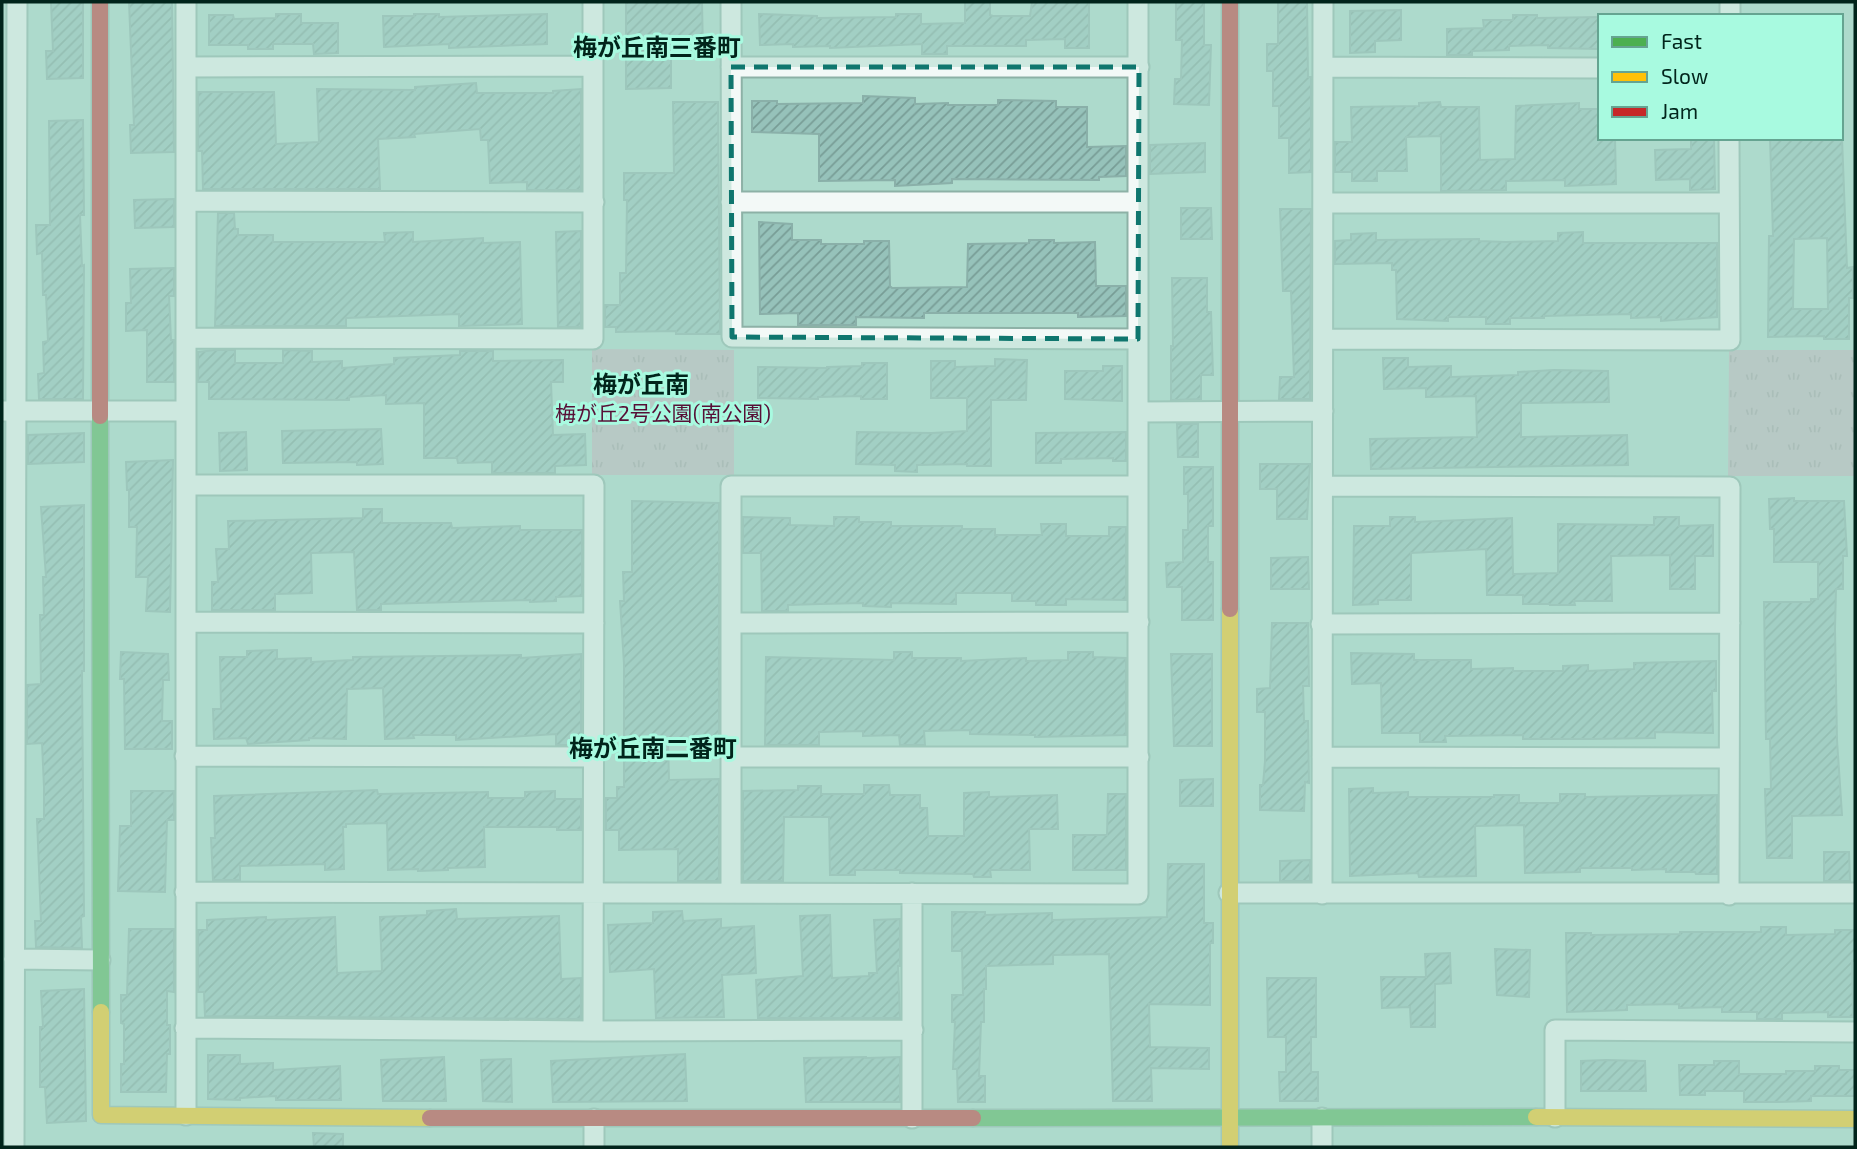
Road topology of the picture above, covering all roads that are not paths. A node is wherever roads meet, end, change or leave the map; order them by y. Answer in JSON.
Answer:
{"nodes":[{"id":1,"x":17,"y":2,"type":"edge"},
{"id":2,"x":100,"y":2,"type":"edge"},
{"id":3,"x":187,"y":2,"type":"edge"},
{"id":4,"x":593,"y":2,"type":"edge"},
{"id":5,"x":731,"y":2,"type":"edge"},
{"id":6,"x":1138,"y":2,"type":"edge"},
{"id":7,"x":1230,"y":2,"type":"edge"},
{"id":8,"x":1323,"y":2,"type":"edge"},
{"id":9,"x":593,"y":66,"type":"junction"},
{"id":10,"x":187,"y":67,"type":"junction"},
{"id":11,"x":731,"y":67,"type":"junction"},
{"id":12,"x":1139,"y":68,"type":"junction"},
{"id":13,"x":1323,"y":68,"type":"junction"},
{"id":14,"x":1598,"y":68,"type":"edge"},
{"id":15,"x":1729,"y":140,"type":"edge"},
{"id":16,"x":187,"y":201,"type":"junction"},
{"id":17,"x":594,"y":202,"type":"junction"},
{"id":18,"x":731,"y":202,"type":"junction"},
{"id":19,"x":1138,"y":202,"type":"junction"},
{"id":20,"x":1323,"y":203,"type":"junction"},
{"id":21,"x":1729,"y":203,"type":"junction"},
{"id":22,"x":186,"y":338,"type":"junction"},
{"id":23,"x":1138,"y":339,"type":"junction"},
{"id":24,"x":1323,"y":339,"type":"junction"},
{"id":25,"x":9,"y":411,"type":"edge"},
{"id":26,"x":100,"y":411,"type":"junction"},
{"id":27,"x":186,"y":411,"type":"junction"},
{"id":28,"x":1229,"y":411,"type":"junction"},
{"id":29,"x":1323,"y":411,"type":"junction"},
{"id":30,"x":1138,"y":412,"type":"junction"},
{"id":31,"x":186,"y":485,"type":"junction"},
{"id":32,"x":1138,"y":486,"type":"junction"},
{"id":33,"x":1323,"y":486,"type":"junction"},
{"id":34,"x":186,"y":622,"type":"junction"},
{"id":35,"x":1139,"y":622,"type":"junction"},
{"id":36,"x":594,"y":623,"type":"junction"},
{"id":37,"x":732,"y":623,"type":"junction"},
{"id":38,"x":1730,"y":623,"type":"junction"},
{"id":39,"x":1321,"y":624,"type":"junction"},
{"id":40,"x":9,"y":755,"type":"edge"},
{"id":41,"x":185,"y":756,"type":"junction"},
{"id":42,"x":594,"y":757,"type":"junction"},
{"id":43,"x":731,"y":757,"type":"junction"},
{"id":44,"x":1139,"y":757,"type":"junction"},
{"id":45,"x":1322,"y":757,"type":"junction"},
{"id":46,"x":1729,"y":758,"type":"junction"},
{"id":47,"x":185,"y":892,"type":"junction"},
{"id":48,"x":731,"y":892,"type":"junction"},
{"id":49,"x":593,"y":893,"type":"junction"},
{"id":50,"x":912,"y":893,"type":"junction"},
{"id":51,"x":1229,"y":893,"type":"junction"},
{"id":52,"x":1322,"y":894,"type":"junction"},
{"id":53,"x":1855,"y":894,"type":"edge"},
{"id":54,"x":1729,"y":895,"type":"junction"},
{"id":55,"x":15,"y":959,"type":"junction"},
{"id":56,"x":100,"y":960,"type":"junction"},
{"id":57,"x":185,"y":1028,"type":"junction"},
{"id":58,"x":913,"y":1030,"type":"junction"},
{"id":59,"x":593,"y":1031,"type":"junction"},
{"id":60,"x":1855,"y":1032,"type":"edge"},
{"id":61,"x":8,"y":1085,"type":"edge"},
{"id":62,"x":186,"y":1115,"type":"junction"},
{"id":63,"x":1231,"y":1117,"type":"junction"},
{"id":64,"x":1555,"y":1117,"type":"junction"},
{"id":65,"x":912,"y":1118,"type":"junction"},
{"id":66,"x":1322,"y":1118,"type":"junction"},
{"id":67,"x":594,"y":1119,"type":"junction"},
{"id":68,"x":1855,"y":1119,"type":"edge"},
{"id":69,"x":14,"y":1147,"type":"edge"},
{"id":70,"x":594,"y":1147,"type":"edge"},
{"id":71,"x":1230,"y":1147,"type":"edge"},
{"id":72,"x":1322,"y":1147,"type":"edge"}],
"edges":[{"from":1,"to":25,"type":"street"},
{"from":2,"to":26,"type":"street"},
{"from":3,"to":10,"type":"street"},
{"from":4,"to":9,"type":"street"},
{"from":5,"to":11,"type":"street"},
{"from":6,"to":12,"type":"street"},
{"from":7,"to":28,"type":"street"},
{"from":8,"to":13,"type":"street"},
{"from":9,"to":10,"type":"street"},
{"from":9,"to":17,"type":"street"},
{"from":10,"to":16,"type":"street"},
{"from":11,"to":12,"type":"street"},
{"from":11,"to":18,"type":"street"},
{"from":12,"to":19,"type":"street"},
{"from":13,"to":14,"type":"street"},
{"from":13,"to":20,"type":"street"},
{"from":15,"to":21,"type":"street"},
{"from":16,"to":17,"type":"street"},
{"from":16,"to":22,"type":"street"},
{"from":17,"to":22,"type":"street"},
{"from":18,"to":19,"type":"street"},
{"from":18,"to":23,"type":"street"},
{"from":19,"to":23,"type":"street"},
{"from":20,"to":21,"type":"street"},
{"from":20,"to":24,"type":"street"},
{"from":21,"to":24,"type":"street"},
{"from":22,"to":27,"type":"street"},
{"from":23,"to":30,"type":"street"},
{"from":24,"to":29,"type":"street"},
{"from":25,"to":26,"type":"street"},
{"from":25,"to":40,"type":"street"},
{"from":26,"to":27,"type":"street"},
{"from":26,"to":56,"type":"street"},
{"from":27,"to":31,"type":"street"},
{"from":28,"to":29,"type":"street"},
{"from":28,"to":30,"type":"street"},
{"from":28,"to":51,"type":"street"},
{"from":29,"to":33,"type":"street"},
{"from":30,"to":32,"type":"street"},
{"from":31,"to":34,"type":"street"},
{"from":31,"to":36,"type":"street"},
{"from":32,"to":35,"type":"street"},
{"from":32,"to":37,"type":"street"},
{"from":33,"to":38,"type":"street"},
{"from":33,"to":39,"type":"street"},
{"from":34,"to":36,"type":"street"},
{"from":34,"to":41,"type":"street"},
{"from":35,"to":37,"type":"street"},
{"from":35,"to":44,"type":"street"},
{"from":36,"to":42,"type":"street"},
{"from":37,"to":43,"type":"street"},
{"from":38,"to":39,"type":"street"},
{"from":38,"to":46,"type":"street"},
{"from":39,"to":45,"type":"street"},
{"from":40,"to":55,"type":"street"},
{"from":41,"to":42,"type":"street"},
{"from":41,"to":47,"type":"street"},
{"from":42,"to":49,"type":"street"},
{"from":43,"to":44,"type":"street"},
{"from":43,"to":48,"type":"street"},
{"from":44,"to":50,"type":"street"},
{"from":45,"to":46,"type":"street"},
{"from":45,"to":52,"type":"street"},
{"from":46,"to":54,"type":"street"},
{"from":47,"to":49,"type":"street"},
{"from":47,"to":57,"type":"street"},
{"from":48,"to":49,"type":"street"},
{"from":48,"to":50,"type":"street"},
{"from":49,"to":59,"type":"street"},
{"from":50,"to":58,"type":"street"},
{"from":51,"to":52,"type":"street"},
{"from":51,"to":63,"type":"street"},
{"from":52,"to":54,"type":"street"},
{"from":53,"to":54,"type":"street"},
{"from":55,"to":56,"type":"street"},
{"from":55,"to":61,"type":"street"},
{"from":56,"to":62,"type":"street"},
{"from":57,"to":59,"type":"street"},
{"from":57,"to":62,"type":"street"},
{"from":58,"to":59,"type":"street"},
{"from":58,"to":65,"type":"street"},
{"from":60,"to":64,"type":"street"},
{"from":61,"to":69,"type":"street"},
{"from":62,"to":67,"type":"street"},
{"from":63,"to":65,"type":"street"},
{"from":63,"to":66,"type":"street"},
{"from":63,"to":71,"type":"street"},
{"from":64,"to":66,"type":"street"},
{"from":64,"to":68,"type":"street"},
{"from":65,"to":67,"type":"street"},
{"from":66,"to":72,"type":"street"},
{"from":67,"to":70,"type":"street"}]}
